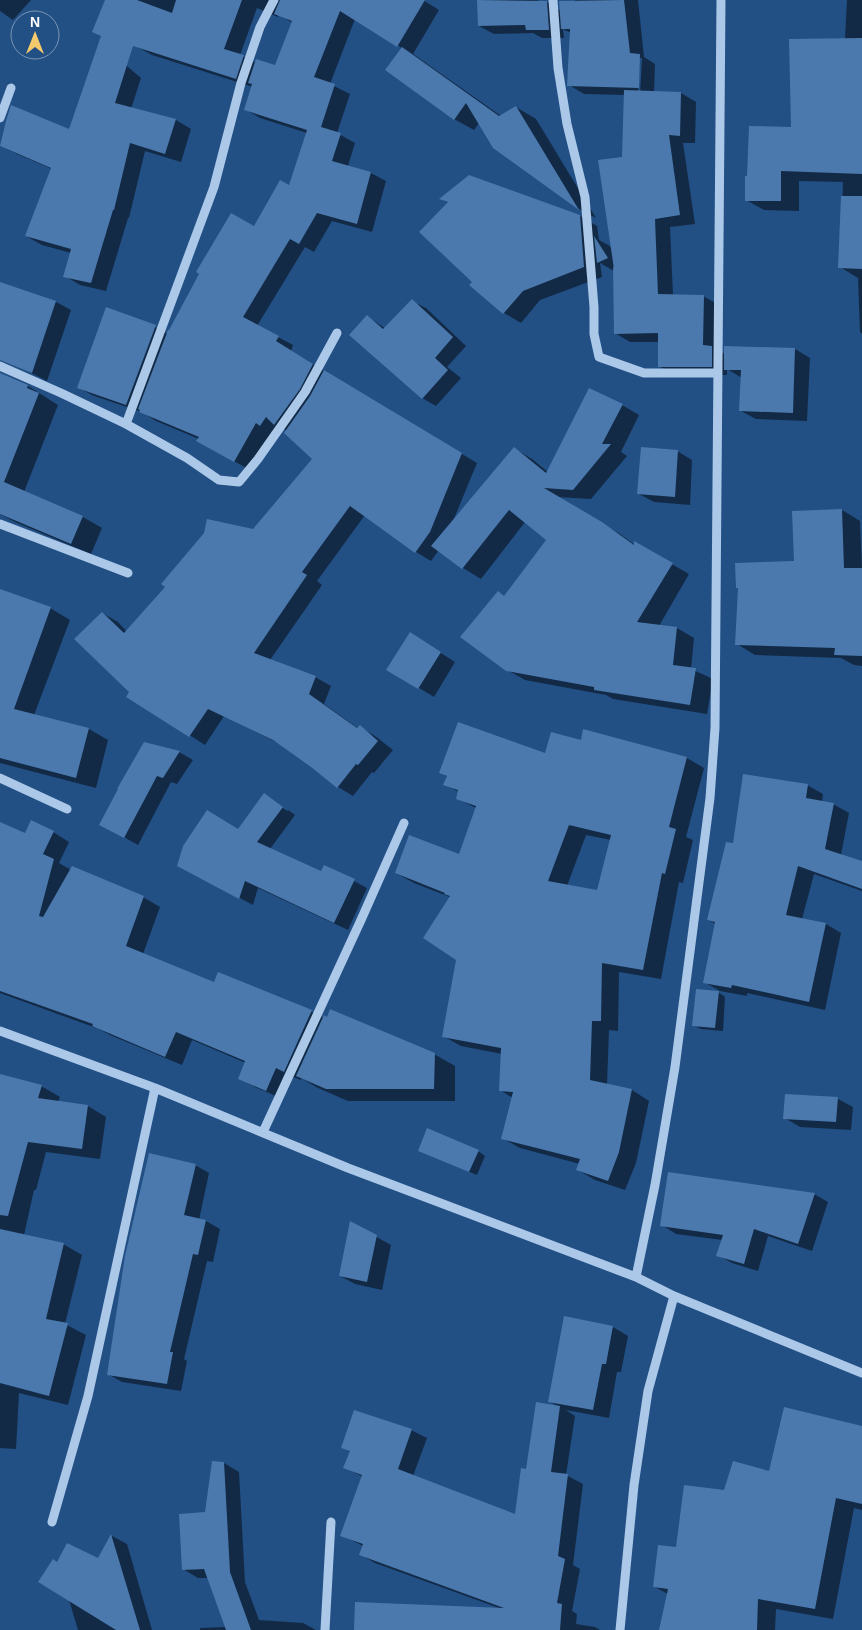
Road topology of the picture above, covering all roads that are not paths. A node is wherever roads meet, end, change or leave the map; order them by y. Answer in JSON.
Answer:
{"nodes":[{"id":1,"x":274,"y":0,"type":"edge"},
{"id":2,"x":554,"y":0,"type":"edge"},
{"id":3,"x":721,"y":0,"type":"edge"},
{"id":4,"x":11,"y":88,"type":"dead end"},
{"id":5,"x":0,"y":118,"type":"edge"},
{"id":6,"x":337,"y":333,"type":"dead end"},
{"id":7,"x":0,"y":366,"type":"edge"},
{"id":8,"x":718,"y":373,"type":"junction"},
{"id":9,"x":126,"y":424,"type":"junction"},
{"id":10,"x":0,"y":524,"type":"edge"},
{"id":11,"x":128,"y":573,"type":"dead end"},
{"id":12,"x":0,"y":778,"type":"edge"},
{"id":13,"x":67,"y":809,"type":"dead end"},
{"id":14,"x":404,"y":822,"type":"dead end"},
{"id":15,"x":0,"y":1031,"type":"edge"},
{"id":16,"x":155,"y":1088,"type":"junction"},
{"id":17,"x":263,"y":1132,"type":"junction"},
{"id":18,"x":636,"y":1277,"type":"junction"},
{"id":19,"x":674,"y":1296,"type":"junction"},
{"id":20,"x":862,"y":1374,"type":"edge"},
{"id":21,"x":52,"y":1522,"type":"dead end"},
{"id":22,"x":331,"y":1522,"type":"dead end"},
{"id":23,"x":325,"y":1630,"type":"edge"},
{"id":24,"x":620,"y":1630,"type":"edge"}],
"edges":[{"from":1,"to":9,"type":"street"},
{"from":2,"to":8,"type":"street"},
{"from":3,"to":8,"type":"street"},
{"from":4,"to":5,"type":"street"},
{"from":6,"to":9,"type":"street"},
{"from":7,"to":9,"type":"street"},
{"from":8,"to":18,"type":"street"},
{"from":10,"to":11,"type":"street"},
{"from":12,"to":13,"type":"street"},
{"from":14,"to":17,"type":"street"},
{"from":15,"to":16,"type":"street"},
{"from":16,"to":17,"type":"street"},
{"from":16,"to":21,"type":"street"},
{"from":17,"to":18,"type":"street"},
{"from":18,"to":19,"type":"street"},
{"from":19,"to":20,"type":"street"},
{"from":19,"to":24,"type":"street"},
{"from":22,"to":23,"type":"street"}]}
